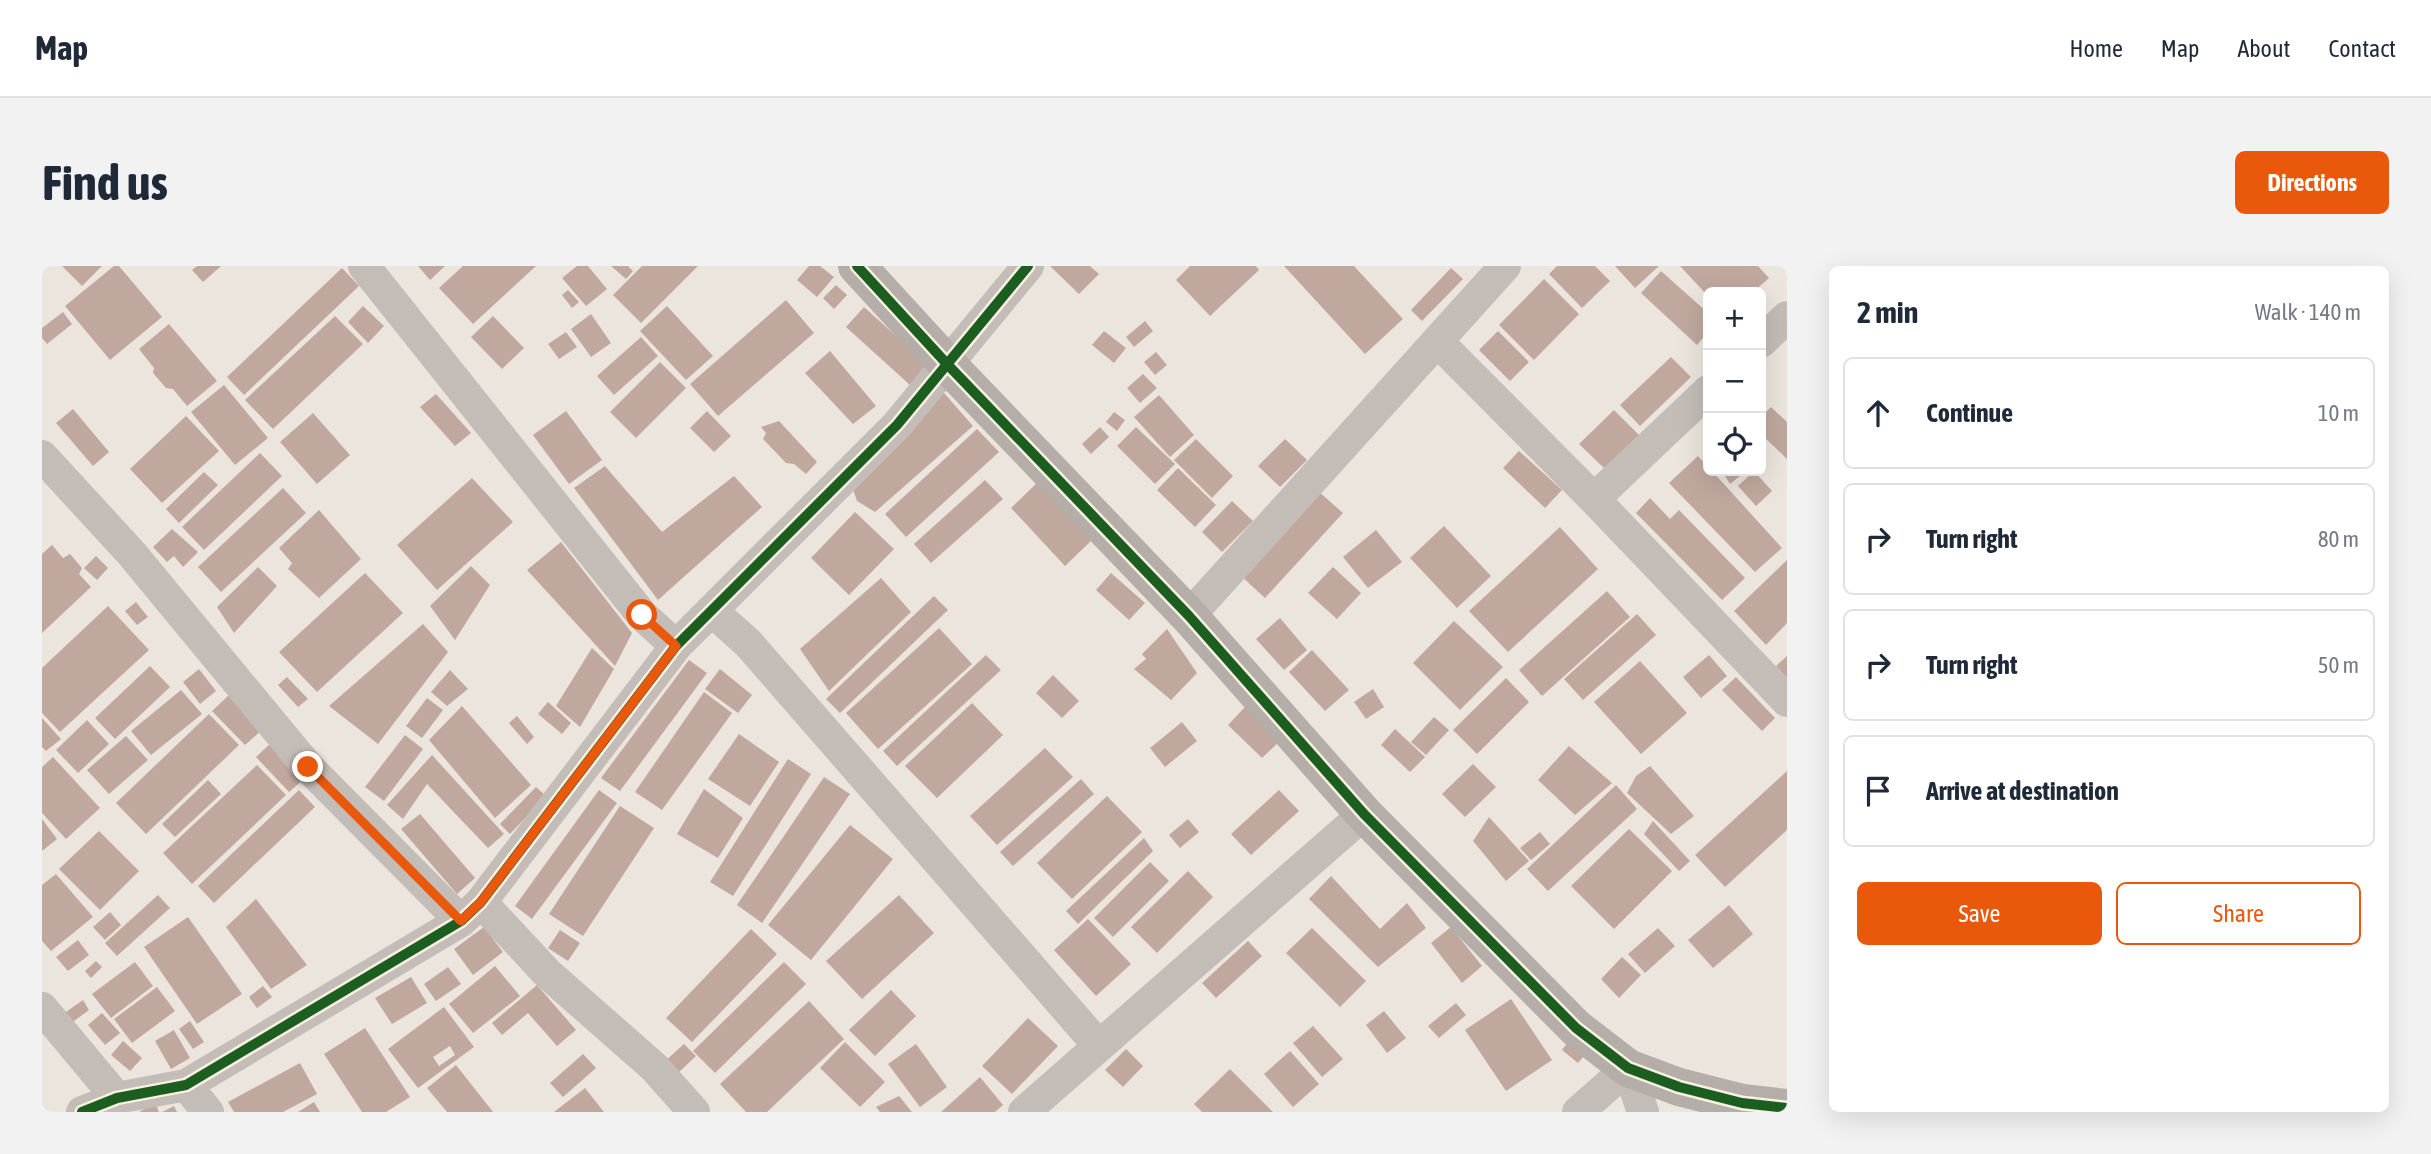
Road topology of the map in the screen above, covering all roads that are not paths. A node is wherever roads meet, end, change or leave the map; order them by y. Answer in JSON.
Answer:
{"nodes":[{"id":1,"x":364,"y":266,"type":"edge"},
{"id":2,"x":857,"y":266,"type":"edge"},
{"id":3,"x":1028,"y":266,"type":"edge"},
{"id":4,"x":1505,"y":266,"type":"edge"},
{"id":5,"x":1787,"y":317,"type":"edge"},
{"id":6,"x":1766,"y":337,"type":"edge"},
{"id":7,"x":1438,"y":341,"type":"junction"},
{"id":8,"x":947,"y":364,"type":"junction"},
{"id":9,"x":1703,"y":396,"type":"edge"},
{"id":10,"x":42,"y":456,"type":"edge"},
{"id":11,"x":1594,"y":499,"type":"junction"},
{"id":12,"x":712,"y":611,"type":"junction"},
{"id":13,"x":1189,"y":616,"type":"junction"},
{"id":14,"x":676,"y":646,"type":"junction"},
{"id":15,"x":1787,"y":701,"type":"edge"},
{"id":16,"x":1364,"y":814,"type":"junction"},
{"id":17,"x":471,"y":912,"type":"junction"},
{"id":18,"x":42,"y":1008,"type":"edge"},
{"id":19,"x":1099,"y":1046,"type":"junction"},
{"id":20,"x":1628,"y":1068,"type":"junction"},
{"id":21,"x":186,"y":1085,"type":"junction"},
{"id":22,"x":117,"y":1098,"type":"junction"},
{"id":23,"x":1787,"y":1108,"type":"edge"},
{"id":24,"x":82,"y":1112,"type":"edge"},
{"id":25,"x":208,"y":1112,"type":"edge"},
{"id":26,"x":694,"y":1112,"type":"edge"},
{"id":27,"x":1024,"y":1112,"type":"edge"},
{"id":28,"x":1578,"y":1112,"type":"edge"},
{"id":29,"x":1643,"y":1112,"type":"edge"}],
"edges":[{"from":1,"to":14,"type":"street"},
{"from":2,"to":8,"type":"street"},
{"from":3,"to":8,"type":"street"},
{"from":4,"to":7,"type":"street"},
{"from":5,"to":6,"type":"street"},
{"from":7,"to":11,"type":"street"},
{"from":7,"to":13,"type":"street"},
{"from":8,"to":12,"type":"street"},
{"from":8,"to":13,"type":"street"},
{"from":9,"to":11,"type":"street"},
{"from":10,"to":17,"type":"street"},
{"from":11,"to":15,"type":"street"},
{"from":12,"to":14,"type":"street"},
{"from":12,"to":19,"type":"street"},
{"from":13,"to":16,"type":"street"},
{"from":14,"to":17,"type":"street"},
{"from":16,"to":19,"type":"street"},
{"from":16,"to":20,"type":"street"},
{"from":17,"to":21,"type":"street"},
{"from":17,"to":26,"type":"street"},
{"from":18,"to":22,"type":"street"},
{"from":19,"to":27,"type":"street"},
{"from":20,"to":23,"type":"street"},
{"from":20,"to":28,"type":"street"},
{"from":20,"to":29,"type":"street"},
{"from":21,"to":22,"type":"street"},
{"from":21,"to":25,"type":"street"},
{"from":22,"to":24,"type":"street"}]}
